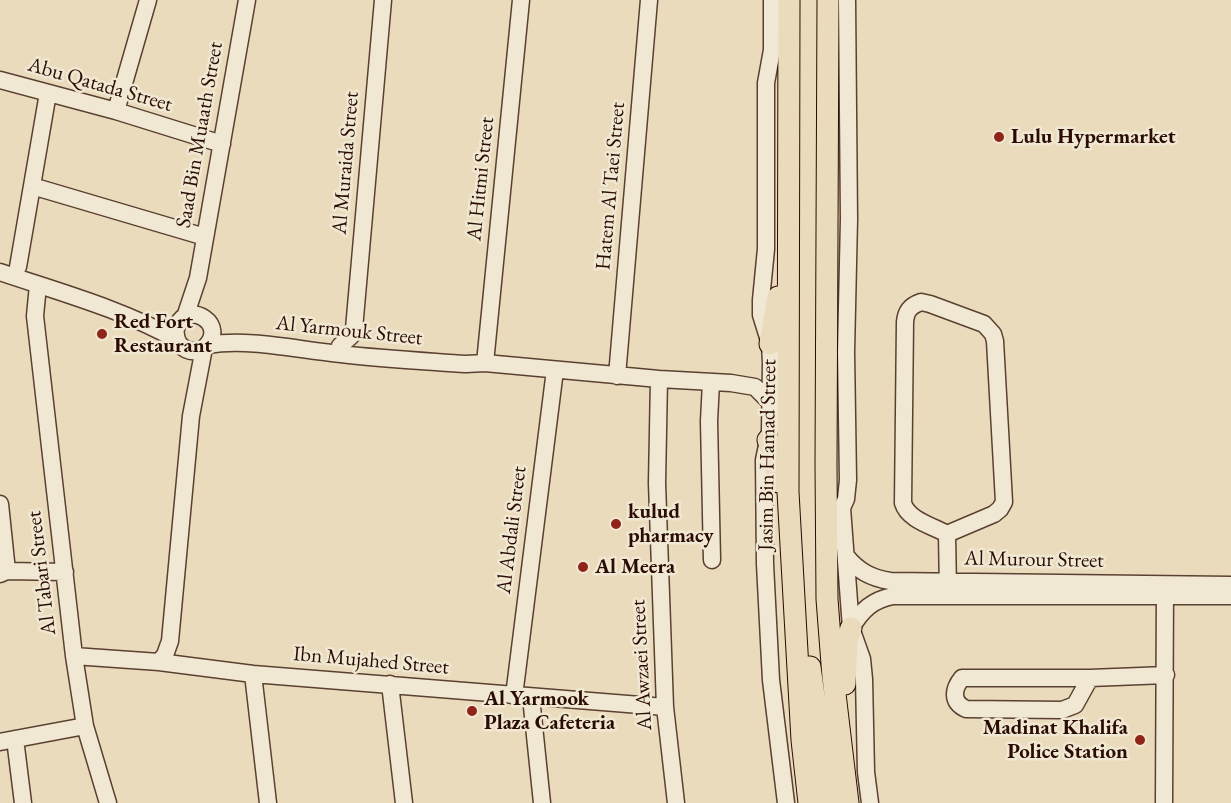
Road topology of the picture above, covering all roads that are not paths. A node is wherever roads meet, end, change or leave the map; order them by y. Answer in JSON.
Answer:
{"nodes":[{"id":1,"x":148,"y":0,"type":"edge"},
{"id":2,"x":247,"y":0,"type":"edge"},
{"id":3,"x":383,"y":0,"type":"edge"},
{"id":4,"x":521,"y":0,"type":"edge"},
{"id":5,"x":649,"y":0,"type":"edge"},
{"id":6,"x":772,"y":0,"type":"edge"},
{"id":7,"x":789,"y":0,"type":"edge"},
{"id":8,"x":828,"y":0,"type":"edge"},
{"id":9,"x":847,"y":0,"type":"edge"},
{"id":10,"x":0,"y":80,"type":"edge"},
{"id":11,"x":48,"y":93,"type":"junction"},
{"id":12,"x":116,"y":111,"type":"junction"},
{"id":13,"x":222,"y":144,"type":"junction"},
{"id":14,"x":32,"y":186,"type":"junction"},
{"id":15,"x":205,"y":237,"type":"junction"},
{"id":16,"x":0,"y":261,"type":"edge"},
{"id":17,"x":788,"y":266,"type":"junction"},
{"id":18,"x":0,"y":272,"type":"edge"},
{"id":19,"x":35,"y":278,"type":"junction"},
{"id":20,"x":198,"y":278,"type":"junction"},
{"id":21,"x":182,"y":319,"type":"junction"},
{"id":22,"x":140,"y":322,"type":"junction"},
{"id":23,"x":207,"y":322,"type":"junction"},
{"id":24,"x":354,"y":329,"type":"junction"},
{"id":25,"x":179,"y":344,"type":"junction"},
{"id":26,"x":340,"y":346,"type":"junction"},
{"id":27,"x":206,"y":347,"type":"junction"},
{"id":28,"x":364,"y":348,"type":"junction"},
{"id":29,"x":770,"y":353,"type":"junction"},
{"id":30,"x":485,"y":363,"type":"junction"},
{"id":31,"x":555,"y":370,"type":"junction"},
{"id":32,"x":617,"y":375,"type":"junction"},
{"id":33,"x":659,"y":379,"type":"junction"},
{"id":34,"x":711,"y":382,"type":"junction"},
{"id":35,"x":731,"y":383,"type":"junction"},
{"id":36,"x":193,"y":400,"type":"junction"},
{"id":37,"x":769,"y":401,"type":"junction"},
{"id":38,"x":768,"y":440,"type":"junction"},
{"id":39,"x":826,"y":464,"type":"junction"},
{"id":40,"x":788,"y":492,"type":"junction"},
{"id":41,"x":0,"y":504,"type":"edge"},
{"id":42,"x":842,"y":507,"type":"junction"},
{"id":43,"x":947,"y":534,"type":"junction"},
{"id":44,"x":846,"y":556,"type":"junction"},
{"id":45,"x":712,"y":560,"type":"dead end"},
{"id":46,"x":792,"y":570,"type":"junction"},
{"id":47,"x":4,"y":573,"type":"edge"},
{"id":48,"x":65,"y":573,"type":"junction"},
{"id":49,"x":1231,"y":585,"type":"edge"},
{"id":50,"x":948,"y":588,"type":"junction"},
{"id":51,"x":1165,"y":590,"type":"junction"},
{"id":52,"x":1231,"y":596,"type":"edge"},
{"id":53,"x":851,"y":628,"type":"junction"},
{"id":54,"x":170,"y":641,"type":"junction"},
{"id":55,"x":74,"y":656,"type":"junction"},
{"id":56,"x":159,"y":662,"type":"junction"},
{"id":57,"x":183,"y":665,"type":"junction"},
{"id":58,"x":253,"y":674,"type":"junction"},
{"id":59,"x":1166,"y":675,"type":"junction"},
{"id":60,"x":1090,"y":678,"type":"junction"},
{"id":61,"x":390,"y":684,"type":"junction"},
{"id":62,"x":523,"y":696,"type":"junction"},
{"id":63,"x":665,"y":707,"type":"junction"},
{"id":64,"x":85,"y":726,"type":"junction"},
{"id":65,"x":8,"y":741,"type":"edge"},
{"id":66,"x":842,"y":760,"type":"junction"},
{"id":67,"x":22,"y":803,"type":"edge"},
{"id":68,"x":108,"y":803,"type":"edge"},
{"id":69,"x":268,"y":803,"type":"edge"},
{"id":70,"x":404,"y":803,"type":"edge"},
{"id":71,"x":542,"y":803,"type":"edge"},
{"id":72,"x":676,"y":803,"type":"edge"},
{"id":73,"x":786,"y":803,"type":"edge"},
{"id":74,"x":809,"y":803,"type":"edge"},
{"id":75,"x":829,"y":803,"type":"edge"},
{"id":76,"x":848,"y":803,"type":"edge"},
{"id":77,"x":870,"y":803,"type":"edge"},
{"id":78,"x":1164,"y":803,"type":"edge"}],
"edges":[{"from":1,"to":12,"type":"street"},
{"from":2,"to":13,"type":"street","name":"Saad Bin Muaath Street"},
{"from":3,"to":24,"type":"street","name":"Al Muraida Street"},
{"from":4,"to":30,"type":"street","name":"Al Hitmi Street"},
{"from":5,"to":32,"type":"street","name":"Hatem Al Taei Street"},
{"from":6,"to":29,"type":"street","name":"Jasim Bin Hamad Street"},
{"from":7,"to":17,"type":"main road","name":"Jasim Bin Hamad Street"},
{"from":8,"to":39,"type":"main road"},
{"from":9,"to":42,"type":"street"},
{"from":10,"to":11,"type":"street","name":"Abu Qatada Street"},
{"from":11,"to":12,"type":"street","name":"Abu Qatada Street"},
{"from":11,"to":14,"type":"street","name":"Al Tabari Street"},
{"from":12,"to":13,"type":"street","name":"Abu Qatada Street"},
{"from":13,"to":15,"type":"street","name":"Saad Bin Muaath Street"},
{"from":14,"to":15,"type":"street"},
{"from":14,"to":19,"type":"street","name":"Al Tabari Street"},
{"from":15,"to":20,"type":"street","name":"Saad Bin Muaath Street"},
{"from":16,"to":19,"type":"street"},
{"from":17,"to":29,"type":"main road"},
{"from":17,"to":40,"type":"main road","name":"Jasim Bin Hamad Street"},
{"from":18,"to":19,"type":"street"},
{"from":19,"to":22,"type":"street"},
{"from":19,"to":48,"type":"street","name":"Al Tabari Street"},
{"from":20,"to":21,"type":"street","name":"Saad Bin Muaath Street"},
{"from":20,"to":23,"type":"street","name":"Saad Bin Muaath Street"},
{"from":21,"to":22,"type":"street"},
{"from":21,"to":23,"type":"street"},
{"from":21,"to":25,"type":"street"},
{"from":22,"to":25,"type":"street"},
{"from":23,"to":26,"type":"street","name":"Al Yarmouk Street"},
{"from":23,"to":27,"type":"street"},
{"from":24,"to":26,"type":"street"},
{"from":24,"to":28,"type":"street"},
{"from":25,"to":27,"type":"street"},
{"from":25,"to":36,"type":"street"},
{"from":26,"to":28,"type":"street","name":"Al Yarmouk Street"},
{"from":27,"to":30,"type":"street","name":"Al Yarmouk Street"},
{"from":27,"to":36,"type":"street"},
{"from":28,"to":30,"type":"street","name":"Al Yarmouk Street"},
{"from":29,"to":35,"type":"street","name":"Al Yarmouk Street"},
{"from":29,"to":37,"type":"street","name":"Jasim Bin Hamad Street"},
{"from":30,"to":31,"type":"street","name":"Al Yarmouk Street"},
{"from":31,"to":32,"type":"street","name":"Al Yarmouk Street"},
{"from":31,"to":62,"type":"street","name":"Al Abdali Street"},
{"from":32,"to":33,"type":"street","name":"Al Yarmouk Street"},
{"from":33,"to":34,"type":"street","name":"Al Yarmouk Street"},
{"from":33,"to":63,"type":"street","name":"Al Awzaei Street"},
{"from":34,"to":35,"type":"street","name":"Al Yarmouk Street"},
{"from":34,"to":45,"type":"street"},
{"from":35,"to":37,"type":"street","name":"Al Yarmouk Street"},
{"from":36,"to":54,"type":"street"},
{"from":37,"to":38,"type":"street","name":"Jasim Bin Hamad Street"},
{"from":38,"to":40,"type":"main road"},
{"from":38,"to":73,"type":"street","name":"Jasim Bin Hamad Street"},
{"from":39,"to":42,"type":"main road"},
{"from":39,"to":66,"type":"main road"},
{"from":40,"to":46,"type":"main road","name":"Jasim Bin Hamad Street"},
{"from":41,"to":47,"type":"street"},
{"from":42,"to":44,"type":"street"},
{"from":43,"to":43,"type":"street"},
{"from":43,"to":50,"type":"street"},
{"from":44,"to":50,"type":"street","name":"Al Murour Street"},
{"from":44,"to":53,"type":"street"},
{"from":46,"to":74,"type":"main road","name":"Jasim Bin Hamad Street"},
{"from":46,"to":75,"type":"main road"},
{"from":47,"to":48,"type":"street"},
{"from":48,"to":55,"type":"street","name":"Al Tabari Street"},
{"from":49,"to":51,"type":"street","name":"Al Murour Street"},
{"from":50,"to":51,"type":"street","name":"Al Murour Street"},
{"from":50,"to":53,"type":"street","name":"Al Murour Street"},
{"from":51,"to":52,"type":"street","name":"Al Murour Street"},
{"from":51,"to":59,"type":"street"},
{"from":53,"to":66,"type":"main road"},
{"from":53,"to":77,"type":"street"},
{"from":54,"to":56,"type":"street"},
{"from":54,"to":57,"type":"street"},
{"from":55,"to":56,"type":"street","name":"Ibn Mujahed Street"},
{"from":55,"to":64,"type":"street","name":"Al Tabari Street"},
{"from":56,"to":57,"type":"street","name":"Ibn Mujahed Street"},
{"from":57,"to":58,"type":"street","name":"Ibn Mujahed Street"},
{"from":58,"to":61,"type":"street","name":"Ibn Mujahed Street"},
{"from":58,"to":69,"type":"street"},
{"from":59,"to":60,"type":"street"},
{"from":59,"to":78,"type":"street"},
{"from":60,"to":60,"type":"street"},
{"from":61,"to":62,"type":"street","name":"Ibn Mujahed Street"},
{"from":61,"to":70,"type":"street"},
{"from":62,"to":63,"type":"street","name":"Ibn Mujahed Street"},
{"from":62,"to":71,"type":"street","name":"Al Abdali Street"},
{"from":63,"to":72,"type":"street","name":"Al Awzaei Street"},
{"from":64,"to":65,"type":"street"},
{"from":64,"to":68,"type":"street","name":"Al Tabari Street"},
{"from":65,"to":67,"type":"street"},
{"from":66,"to":76,"type":"main road"}]}
